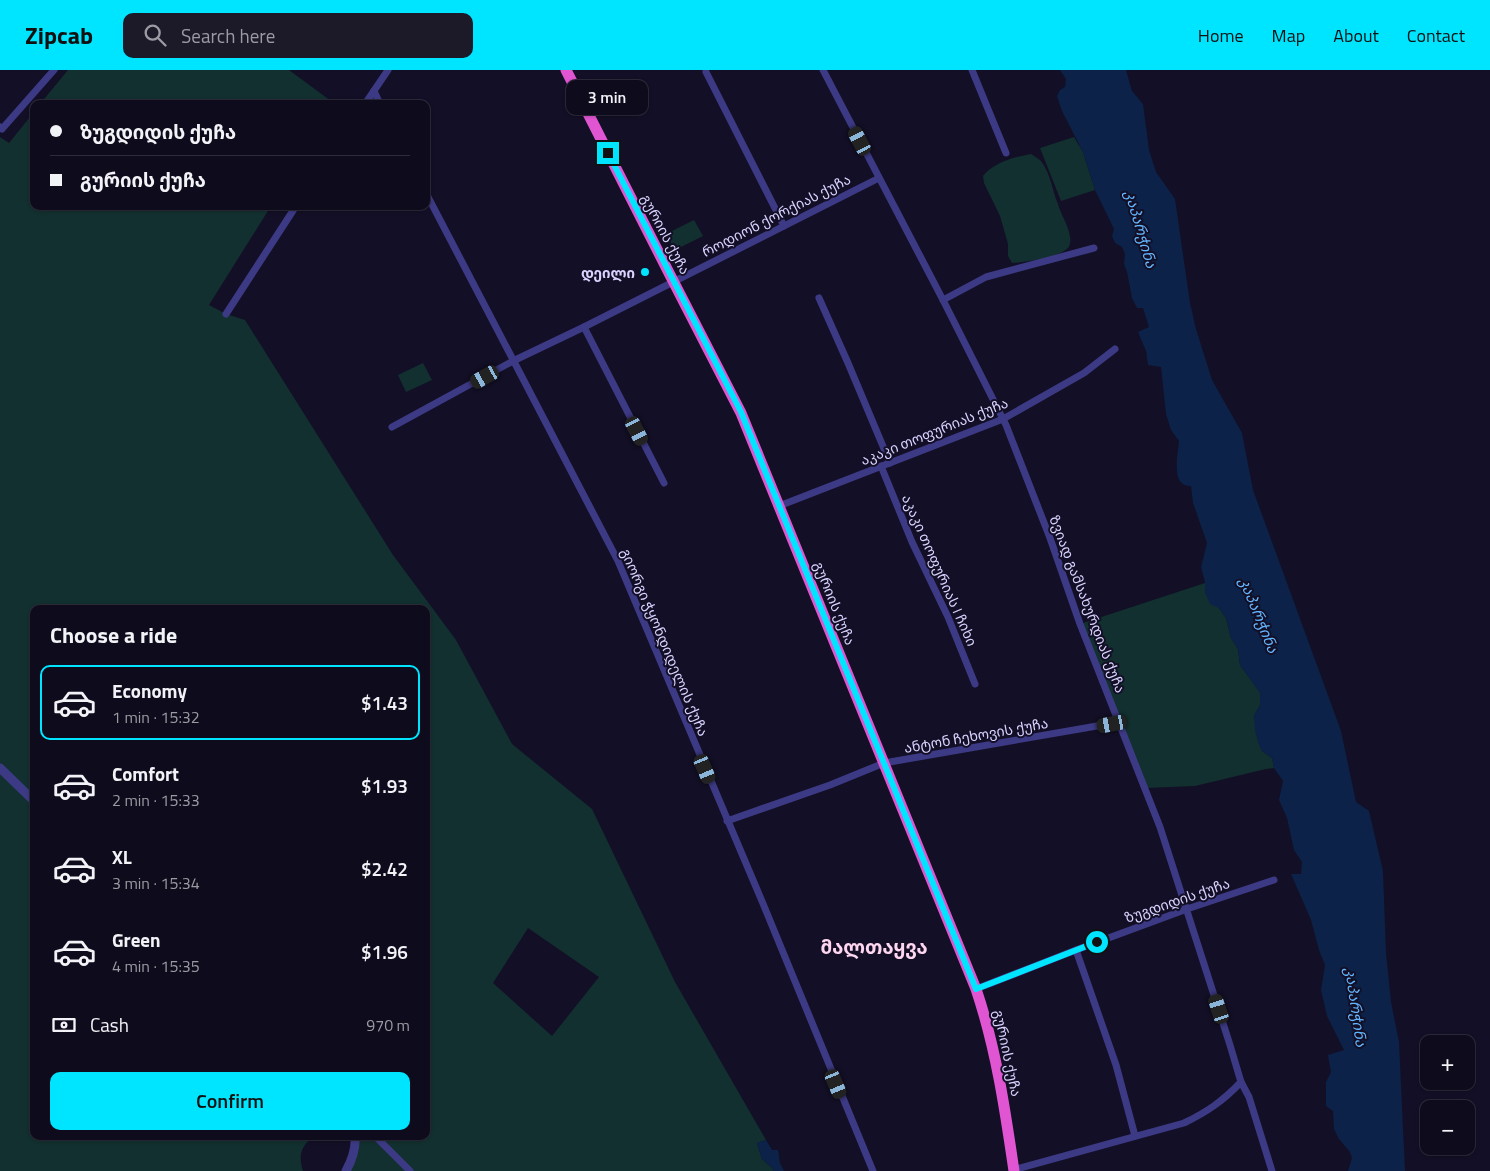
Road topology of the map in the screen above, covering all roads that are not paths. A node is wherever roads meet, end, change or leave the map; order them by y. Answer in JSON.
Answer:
{"nodes":[{"id":1,"x":54,"y":70,"type":"edge"},
{"id":2,"x":388,"y":70,"type":"edge"},
{"id":3,"x":566,"y":70,"type":"edge"},
{"id":4,"x":823,"y":70,"type":"edge"},
{"id":5,"x":972,"y":70,"type":"edge"},
{"id":6,"x":706,"y":72,"type":"dead end"},
{"id":7,"x":374,"y":91,"type":"junction"},
{"id":8,"x":368,"y":100,"type":"edge"},
{"id":9,"x":378,"y":100,"type":"edge"},
{"id":10,"x":1,"y":128,"type":"edge"},
{"id":11,"x":1006,"y":153,"type":"dead end"},
{"id":12,"x":879,"y":178,"type":"junction"},
{"id":13,"x":430,"y":202,"type":"edge"},
{"id":14,"x":293,"y":210,"type":"edge"},
{"id":15,"x":784,"y":226,"type":"junction"},
{"id":16,"x":1094,"y":248,"type":"dead end"},
{"id":17,"x":674,"y":281,"type":"junction"},
{"id":18,"x":819,"y":298,"type":"dead end"},
{"id":19,"x":943,"y":300,"type":"junction"},
{"id":20,"x":226,"y":314,"type":"dead end"},
{"id":21,"x":584,"y":327,"type":"junction"},
{"id":22,"x":1116,"y":348,"type":"dead end"},
{"id":23,"x":513,"y":362,"type":"junction"},
{"id":24,"x":1003,"y":419,"type":"junction"},
{"id":25,"x":392,"y":427,"type":"dead end"},
{"id":26,"x":890,"y":463,"type":"junction"},
{"id":27,"x":882,"y":466,"type":"junction"},
{"id":28,"x":664,"y":483,"type":"dead end"},
{"id":29,"x":779,"y":506,"type":"junction"},
{"id":30,"x":975,"y":684,"type":"dead end"},
{"id":31,"x":1120,"y":722,"type":"junction"},
{"id":32,"x":884,"y":763,"type":"junction"},
{"id":33,"x":0,"y":768,"type":"edge"},
{"id":34,"x":30,"y":797,"type":"edge"},
{"id":35,"x":727,"y":821,"type":"junction"},
{"id":36,"x":1274,"y":880,"type":"dead end"},
{"id":37,"x":1186,"y":909,"type":"junction"},
{"id":38,"x":1076,"y":950,"type":"junction"},
{"id":39,"x":976,"y":989,"type":"junction"},
{"id":40,"x":1241,"y":1082,"type":"junction"},
{"id":41,"x":1135,"y":1136,"type":"junction"},
{"id":42,"x":356,"y":1140,"type":"edge"},
{"id":43,"x":379,"y":1140,"type":"edge"},
{"id":44,"x":346,"y":1171,"type":"edge"},
{"id":45,"x":410,"y":1171,"type":"edge"},
{"id":46,"x":873,"y":1171,"type":"edge"},
{"id":47,"x":1012,"y":1171,"type":"edge"},
{"id":48,"x":1272,"y":1171,"type":"edge"}],
"edges":[{"from":1,"to":10,"type":"street"},
{"from":2,"to":7,"type":"street"},
{"from":3,"to":17,"type":"highway","name":"გურიის ქუჩა"},
{"from":4,"to":12,"type":"street","name":"ზვიად გამსახურდიას ქუჩა"},
{"from":5,"to":11,"type":"street"},
{"from":6,"to":15,"type":"street"},
{"from":7,"to":8,"type":"street"},
{"from":7,"to":9,"type":"street"},
{"from":12,"to":15,"type":"street","name":"როდიონ ქორქიას ქუჩა"},
{"from":12,"to":19,"type":"street","name":"ზვიად გამსახურდიას ქუჩა"},
{"from":13,"to":23,"type":"street","name":"გიორგი ჭყონდიდელის ქუჩა"},
{"from":14,"to":20,"type":"street"},
{"from":15,"to":17,"type":"street","name":"როდიონ ქორქიას ქუჩა"},
{"from":16,"to":19,"type":"street"},
{"from":17,"to":21,"type":"street","name":"როდიონ ქორქიას ქუჩა"},
{"from":17,"to":29,"type":"highway","name":"გურიის ქუჩა"},
{"from":18,"to":26,"type":"street"},
{"from":19,"to":24,"type":"street","name":"ზვიად გამსახურდიას ქუჩა"},
{"from":21,"to":23,"type":"street","name":"როდიონ ქორქიას ქუჩა"},
{"from":21,"to":28,"type":"street"},
{"from":22,"to":24,"type":"street","name":"აკაკი თოფურიას ქუჩა"},
{"from":23,"to":25,"type":"street","name":"როდიონ ქორქიას ქუჩა"},
{"from":23,"to":35,"type":"street","name":"გიორგი ჭყონდიდელის ქუჩა"},
{"from":24,"to":26,"type":"street","name":"აკაკი თოფურიას ქუჩა"},
{"from":24,"to":31,"type":"street","name":"ზვიად გამსახურდიას ქუჩა"},
{"from":26,"to":27,"type":"street","name":"აკაკი თოფურიას ქუჩა"},
{"from":27,"to":29,"type":"street","name":"აკაკი თოფურიას ქუჩა"},
{"from":27,"to":30,"type":"street","name":"აკაკი თოფურიას I ჩიხი"},
{"from":29,"to":32,"type":"highway","name":"გურიის ქუჩა"},
{"from":31,"to":32,"type":"street","name":"ანტონ ჩეხოვის ქუჩა"},
{"from":31,"to":37,"type":"street","name":"ზვიად გამსახურდიას ქუჩა"},
{"from":32,"to":35,"type":"street","name":"ანტონ ჩეხოვის ქუჩა"},
{"from":32,"to":39,"type":"highway","name":"გურიის ქუჩა"},
{"from":33,"to":34,"type":"street"},
{"from":35,"to":46,"type":"street","name":"გიორგი ჭყონდიდელის ქუჩა"},
{"from":36,"to":37,"type":"street","name":"ზუგდიდის ქუჩა"},
{"from":37,"to":38,"type":"street","name":"ზუგდიდის ქუჩა"},
{"from":37,"to":40,"type":"street","name":"ზვიად გამსახურდიას ქუჩა"},
{"from":38,"to":39,"type":"street","name":"ზუგდიდის ქუჩა"},
{"from":38,"to":41,"type":"street"},
{"from":39,"to":47,"type":"highway","name":"გურიის ქუჩა"},
{"from":40,"to":41,"type":"street"},
{"from":40,"to":48,"type":"street","name":"ზვიად გამსახურდიას ქუჩა"},
{"from":41,"to":47,"type":"street"},
{"from":42,"to":44,"type":"street"},
{"from":43,"to":45,"type":"street"}]}
